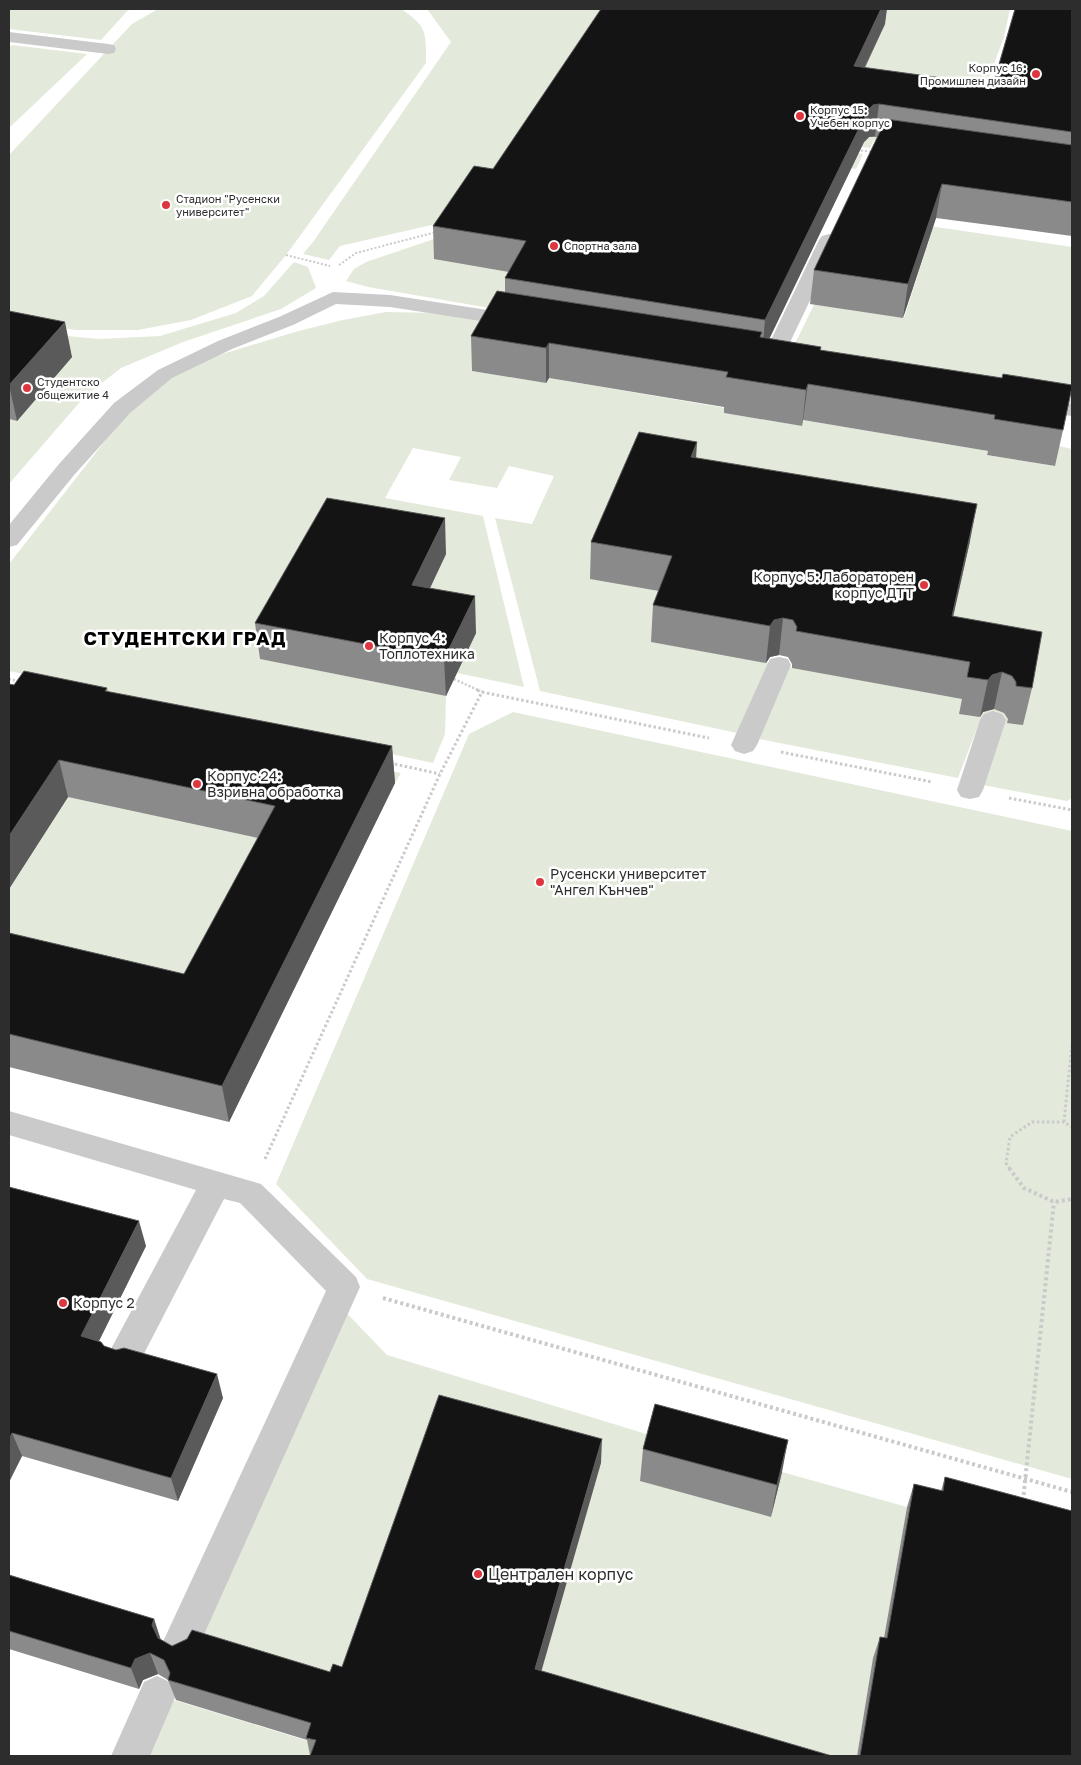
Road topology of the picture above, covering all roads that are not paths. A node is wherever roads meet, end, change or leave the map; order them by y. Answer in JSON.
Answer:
{"nodes":[{"id":1,"x":9,"y":37,"type":"edge"},
{"id":2,"x":108,"y":49,"type":"dead end"},
{"id":3,"x":838,"y":221,"type":"edge"},
{"id":4,"x":538,"y":324,"type":"edge"},
{"id":5,"x":799,"y":367,"type":"edge"},
{"id":6,"x":1014,"y":401,"type":"edge"},
{"id":7,"x":1072,"y":410,"type":"edge"},
{"id":8,"x":9,"y":540,"type":"edge"},
{"id":9,"x":779,"y":665,"type":"edge"},
{"id":10,"x":993,"y":720,"type":"edge"},
{"id":11,"x":744,"y":745,"type":"road end"},
{"id":12,"x":970,"y":790,"type":"road end"},
{"id":13,"x":9,"y":1123,"type":"edge"},
{"id":14,"x":216,"y":1183,"type":"junction"},
{"id":15,"x":124,"y":1358,"type":"edge"},
{"id":16,"x":180,"y":1646,"type":"edge"},
{"id":17,"x":157,"y":1695,"type":"dead end"},
{"id":18,"x":130,"y":1756,"type":"edge"}],
"edges":[{"from":1,"to":2,"type":"street"},
{"from":3,"to":5,"type":"street"},
{"from":4,"to":8,"type":"street"},
{"from":6,"to":7,"type":"street"},
{"from":9,"to":11,"type":"street"},
{"from":10,"to":12,"type":"street"},
{"from":13,"to":14,"type":"street"},
{"from":14,"to":15,"type":"street"},
{"from":14,"to":16,"type":"street"},
{"from":17,"to":18,"type":"street"}]}
